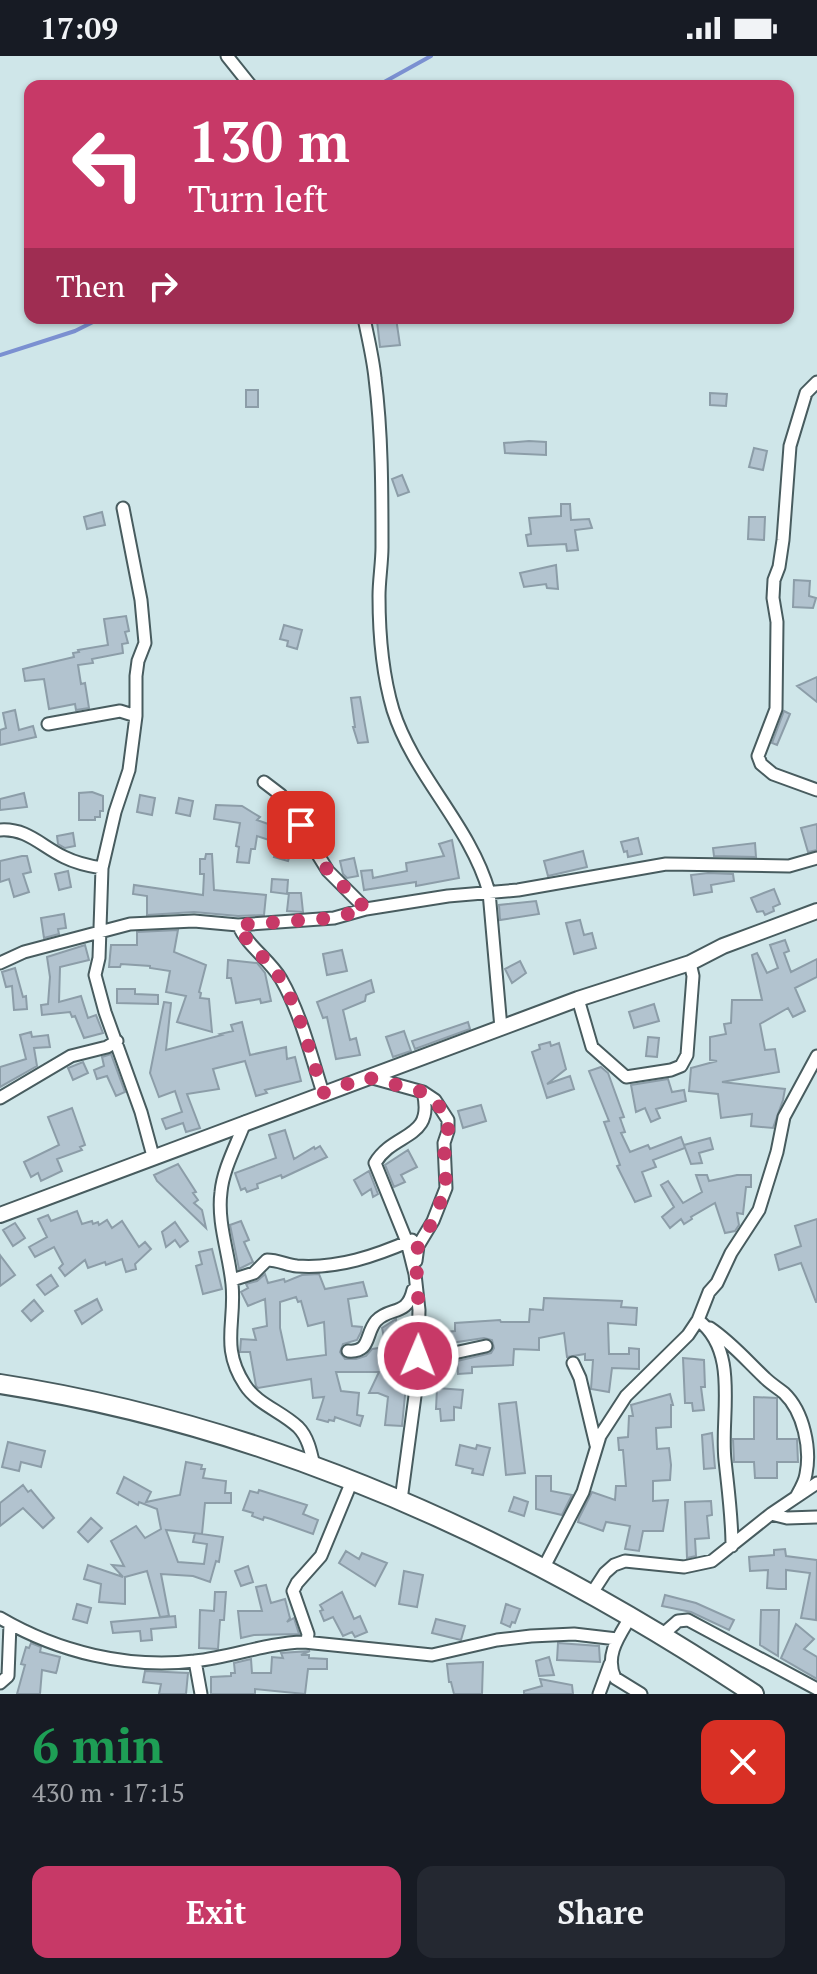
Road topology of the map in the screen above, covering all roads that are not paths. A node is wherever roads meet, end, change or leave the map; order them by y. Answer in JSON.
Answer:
{"nodes":[{"id":1,"x":227,"y":56,"type":"edge"},
{"id":2,"x":246,"y":80,"type":"edge"},
{"id":3,"x":365,"y":324,"type":"edge"},
{"id":4,"x":817,"y":382,"type":"edge"},
{"id":5,"x":123,"y":508,"type":"dead end"},
{"id":6,"x":136,"y":716,"type":"junction"},
{"id":7,"x":48,"y":724,"type":"dead end"},
{"id":8,"x":264,"y":782,"type":"dead end"},
{"id":9,"x":817,"y":790,"type":"edge"},
{"id":10,"x":0,"y":830,"type":"edge"},
{"id":11,"x":817,"y":858,"type":"edge"},
{"id":12,"x":102,"y":868,"type":"junction"},
{"id":13,"x":489,"y":892,"type":"junction"},
{"id":14,"x":366,"y":909,"type":"junction"},
{"id":15,"x":817,"y":911,"type":"edge"},
{"id":16,"x":238,"y":925,"type":"junction"},
{"id":17,"x":99,"y":931,"type":"junction"},
{"id":18,"x":0,"y":963,"type":"edge"},
{"id":19,"x":690,"y":963,"type":"junction"},
{"id":20,"x":578,"y":999,"type":"junction"},
{"id":21,"x":501,"y":1028,"type":"junction"},
{"id":22,"x":117,"y":1041,"type":"junction"},
{"id":23,"x":817,"y":1056,"type":"edge"},
{"id":24,"x":366,"y":1077,"type":"junction"},
{"id":25,"x":423,"y":1092,"type":"junction"},
{"id":26,"x":323,"y":1093,"type":"junction"},
{"id":27,"x":0,"y":1098,"type":"edge"},
{"id":28,"x":245,"y":1122,"type":"junction"},
{"id":29,"x":153,"y":1156,"type":"junction"},
{"id":30,"x":0,"y":1215,"type":"edge"},
{"id":31,"x":423,"y":1234,"type":"junction"},
{"id":32,"x":407,"y":1242,"type":"junction"},
{"id":33,"x":415,"y":1274,"type":"junction"},
{"id":34,"x":232,"y":1280,"type":"junction"},
{"id":35,"x":698,"y":1320,"type":"junction"},
{"id":36,"x":709,"y":1328,"type":"junction"},
{"id":37,"x":486,"y":1346,"type":"dead end"},
{"id":38,"x":348,"y":1351,"type":"dead end"},
{"id":39,"x":573,"y":1363,"type":"dead end"},
{"id":40,"x":417,"y":1381,"type":"junction"},
{"id":41,"x":0,"y":1384,"type":"edge"},
{"id":42,"x":596,"y":1445,"type":"junction"},
{"id":43,"x":314,"y":1466,"type":"junction"},
{"id":44,"x":352,"y":1481,"type":"junction"},
{"id":45,"x":817,"y":1483,"type":"edge"},
{"id":46,"x":796,"y":1497,"type":"junction"},
{"id":47,"x":401,"y":1500,"type":"junction"},
{"id":48,"x":771,"y":1514,"type":"junction"},
{"id":49,"x":817,"y":1517,"type":"edge"},
{"id":50,"x":732,"y":1546,"type":"junction"},
{"id":51,"x":544,"y":1567,"type":"junction"},
{"id":52,"x":592,"y":1593,"type":"junction"},
{"id":53,"x":631,"y":1616,"type":"junction"},
{"id":54,"x":5,"y":1621,"type":"edge"},
{"id":55,"x":662,"y":1635,"type":"junction"},
{"id":56,"x":617,"y":1639,"type":"junction"},
{"id":57,"x":304,"y":1642,"type":"junction"},
{"id":58,"x":195,"y":1661,"type":"junction"},
{"id":59,"x":610,"y":1663,"type":"junction"},
{"id":60,"x":0,"y":1683,"type":"edge"},
{"id":61,"x":817,"y":1689,"type":"edge"},
{"id":62,"x":201,"y":1694,"type":"edge"},
{"id":63,"x":599,"y":1694,"type":"edge"},
{"id":64,"x":641,"y":1694,"type":"edge"},
{"id":65,"x":754,"y":1694,"type":"edge"}],
"edges":[{"from":1,"to":2,"type":"street"},
{"from":3,"to":13,"type":"street"},
{"from":4,"to":9,"type":"street"},
{"from":5,"to":6,"type":"street"},
{"from":6,"to":7,"type":"street"},
{"from":6,"to":12,"type":"street"},
{"from":8,"to":14,"type":"street"},
{"from":10,"to":12,"type":"street"},
{"from":11,"to":13,"type":"street"},
{"from":12,"to":17,"type":"street"},
{"from":13,"to":14,"type":"street"},
{"from":13,"to":21,"type":"street"},
{"from":14,"to":16,"type":"street"},
{"from":15,"to":19,"type":"street"},
{"from":16,"to":17,"type":"street"},
{"from":16,"to":26,"type":"street"},
{"from":17,"to":18,"type":"street"},
{"from":17,"to":22,"type":"street"},
{"from":19,"to":20,"type":"street"},
{"from":19,"to":20,"type":"street"},
{"from":20,"to":21,"type":"street"},
{"from":21,"to":24,"type":"street"},
{"from":22,"to":27,"type":"street"},
{"from":22,"to":29,"type":"street"},
{"from":23,"to":35,"type":"street"},
{"from":24,"to":25,"type":"street"},
{"from":24,"to":26,"type":"street"},
{"from":25,"to":31,"type":"street"},
{"from":25,"to":32,"type":"street"},
{"from":26,"to":28,"type":"street"},
{"from":28,"to":29,"type":"street"},
{"from":28,"to":34,"type":"street"},
{"from":29,"to":30,"type":"street"},
{"from":31,"to":32,"type":"street"},
{"from":31,"to":33,"type":"street"},
{"from":32,"to":33,"type":"street"},
{"from":32,"to":34,"type":"street"},
{"from":33,"to":38,"type":"street"},
{"from":33,"to":40,"type":"street"},
{"from":34,"to":43,"type":"street"},
{"from":35,"to":36,"type":"street"},
{"from":35,"to":42,"type":"street"},
{"from":36,"to":46,"type":"street"},
{"from":36,"to":50,"type":"street"},
{"from":37,"to":40,"type":"street"},
{"from":39,"to":42,"type":"street"},
{"from":40,"to":47,"type":"street"},
{"from":41,"to":43,"type":"highway"},
{"from":42,"to":51,"type":"street"},
{"from":43,"to":44,"type":"highway"},
{"from":44,"to":47,"type":"highway"},
{"from":44,"to":57,"type":"street"},
{"from":45,"to":46,"type":"street"},
{"from":46,"to":48,"type":"street"},
{"from":47,"to":51,"type":"highway"},
{"from":48,"to":49,"type":"street"},
{"from":48,"to":50,"type":"street"},
{"from":50,"to":52,"type":"street"},
{"from":51,"to":52,"type":"highway"},
{"from":52,"to":53,"type":"highway"},
{"from":53,"to":55,"type":"highway"},
{"from":53,"to":56,"type":"street"},
{"from":54,"to":58,"type":"street"},
{"from":54,"to":60,"type":"street"},
{"from":55,"to":61,"type":"street"},
{"from":55,"to":65,"type":"highway"},
{"from":56,"to":57,"type":"street"},
{"from":56,"to":59,"type":"street"},
{"from":57,"to":58,"type":"street"},
{"from":58,"to":62,"type":"street"},
{"from":59,"to":63,"type":"street"},
{"from":59,"to":64,"type":"street"}]}
